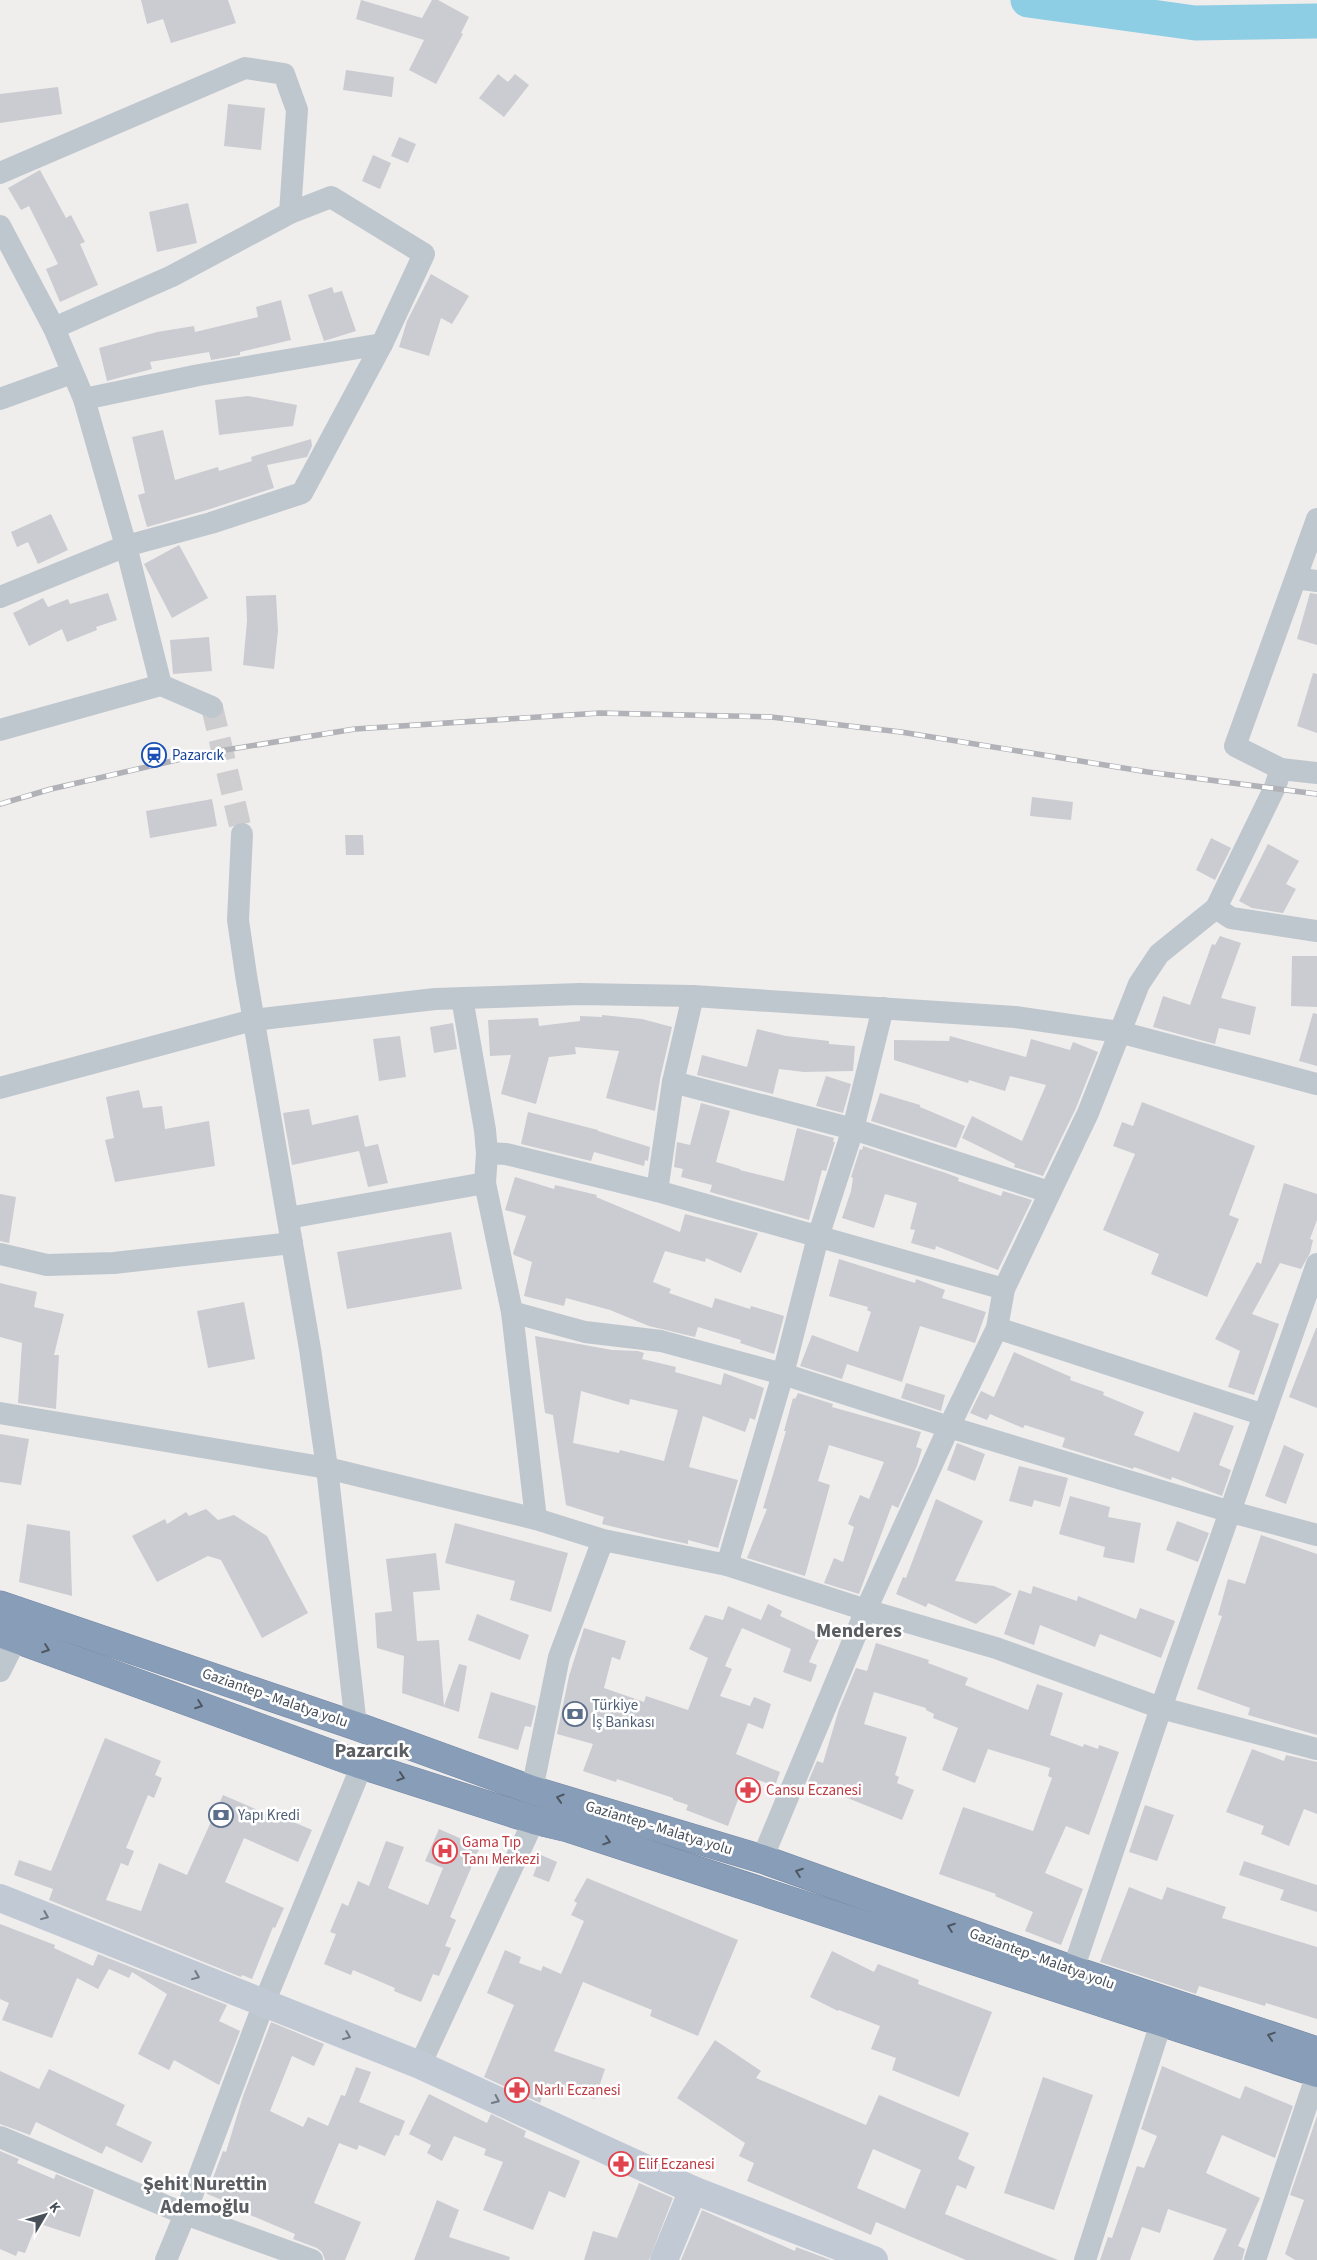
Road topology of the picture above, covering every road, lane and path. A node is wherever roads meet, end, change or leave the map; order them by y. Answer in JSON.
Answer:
{"nodes":[{"id":1,"x":0,"y":173,"type":"edge"},
{"id":2,"x":290,"y":213,"type":"junction"},
{"id":3,"x":0,"y":226,"type":"edge"},
{"id":4,"x":54,"y":328,"type":"junction"},
{"id":5,"x":382,"y":344,"type":"junction"},
{"id":6,"x":72,"y":373,"type":"junction"},
{"id":7,"x":0,"y":399,"type":"edge"},
{"id":8,"x":84,"y":399,"type":"junction"},
{"id":9,"x":1317,"y":519,"type":"edge"},
{"id":10,"x":126,"y":546,"type":"junction"},
{"id":11,"x":1306,"y":580,"type":"edge"},
{"id":12,"x":0,"y":597,"type":"edge"},
{"id":13,"x":161,"y":685,"type":"junction"},
{"id":14,"x":212,"y":707,"type":"dead end"},
{"id":15,"x":0,"y":730,"type":"edge"},
{"id":16,"x":1282,"y":769,"type":"junction"},
{"id":17,"x":1317,"y":773,"type":"edge"},
{"id":18,"x":242,"y":834,"type":"tunnel mouth"},
{"id":19,"x":1216,"y":908,"type":"junction"},
{"id":20,"x":1317,"y":931,"type":"edge"},
{"id":21,"x":693,"y":996,"type":"junction"},
{"id":22,"x":462,"y":998,"type":"junction"},
{"id":23,"x":883,"y":1008,"type":"junction"},
{"id":24,"x":253,"y":1020,"type":"junction"},
{"id":25,"x":1119,"y":1032,"type":"junction"},
{"id":26,"x":673,"y":1082,"type":"junction"},
{"id":27,"x":1317,"y":1084,"type":"edge"},
{"id":28,"x":0,"y":1088,"type":"edge"},
{"id":29,"x":853,"y":1129,"type":"junction"},
{"id":30,"x":487,"y":1153,"type":"junction"},
{"id":31,"x":485,"y":1183,"type":"junction"},
{"id":32,"x":657,"y":1191,"type":"junction"},
{"id":33,"x":1049,"y":1192,"type":"junction"},
{"id":34,"x":288,"y":1218,"type":"junction"},
{"id":35,"x":818,"y":1237,"type":"junction"},
{"id":36,"x":292,"y":1242,"type":"junction"},
{"id":37,"x":0,"y":1254,"type":"edge"},
{"id":38,"x":1317,"y":1264,"type":"edge"},
{"id":39,"x":1004,"y":1289,"type":"junction"},
{"id":40,"x":1310,"y":1306,"type":"edge"},
{"id":41,"x":512,"y":1312,"type":"junction"},
{"id":42,"x":997,"y":1328,"type":"junction"},
{"id":43,"x":782,"y":1374,"type":"junction"},
{"id":44,"x":0,"y":1412,"type":"edge"},
{"id":45,"x":1264,"y":1415,"type":"junction"},
{"id":46,"x":949,"y":1427,"type":"junction"},
{"id":47,"x":327,"y":1468,"type":"junction"},
{"id":48,"x":1231,"y":1512,"type":"junction"},
{"id":49,"x":536,"y":1519,"type":"junction"},
{"id":50,"x":1317,"y":1535,"type":"edge"},
{"id":51,"x":603,"y":1540,"type":"junction"},
{"id":52,"x":727,"y":1565,"type":"junction"},
{"id":53,"x":0,"y":1605,"type":"edge"},
{"id":54,"x":866,"y":1610,"type":"junction"},
{"id":55,"x":8,"y":1636,"type":"edge"},
{"id":56,"x":0,"y":1671,"type":"edge"},
{"id":57,"x":1160,"y":1708,"type":"junction"},
{"id":58,"x":356,"y":1726,"type":"junction"},
{"id":59,"x":1317,"y":1749,"type":"edge"},
{"id":60,"x":362,"y":1765,"type":"junction"},
{"id":61,"x":532,"y":1790,"type":"junction"},
{"id":62,"x":534,"y":1820,"type":"junction"},
{"id":63,"x":762,"y":1859,"type":"junction"},
{"id":64,"x":0,"y":1898,"type":"edge"},
{"id":65,"x":1073,"y":1970,"type":"junction"},
{"id":66,"x":264,"y":2003,"type":"junction"},
{"id":67,"x":1161,"y":2023,"type":"junction"},
{"id":68,"x":1317,"y":2051,"type":"edge"},
{"id":69,"x":420,"y":2065,"type":"junction"},
{"id":70,"x":1317,"y":2074,"type":"edge"},
{"id":71,"x":0,"y":2137,"type":"edge"},
{"id":72,"x":692,"y":2190,"type":"junction"},
{"id":73,"x":185,"y":2214,"type":"junction"},
{"id":74,"x":166,"y":2260,"type":"edge"},
{"id":75,"x":312,"y":2260,"type":"edge"},
{"id":76,"x":664,"y":2260,"type":"edge"},
{"id":77,"x":874,"y":2260,"type":"edge"},
{"id":78,"x":1085,"y":2260,"type":"edge"},
{"id":79,"x":1255,"y":2260,"type":"edge"}],
"edges":[{"from":1,"to":2,"type":"street"},
{"from":2,"to":4,"type":"street"},
{"from":2,"to":5,"type":"street"},
{"from":3,"to":4,"type":"street"},
{"from":4,"to":6,"type":"street"},
{"from":5,"to":8,"type":"street"},
{"from":5,"to":10,"type":"street"},
{"from":6,"to":7,"type":"street"},
{"from":6,"to":8,"type":"street"},
{"from":8,"to":10,"type":"street"},
{"from":9,"to":11,"type":"street"},
{"from":10,"to":12,"type":"street"},
{"from":10,"to":13,"type":"street"},
{"from":11,"to":16,"type":"street"},
{"from":13,"to":14,"type":"street"},
{"from":13,"to":15,"type":"street"},
{"from":16,"to":17,"type":"street"},
{"from":16,"to":19,"type":"street"},
{"from":18,"to":24,"type":"street"},
{"from":19,"to":20,"type":"street"},
{"from":19,"to":25,"type":"street"},
{"from":21,"to":22,"type":"street"},
{"from":21,"to":23,"type":"street"},
{"from":21,"to":26,"type":"street"},
{"from":22,"to":24,"type":"street"},
{"from":22,"to":30,"type":"street"},
{"from":23,"to":25,"type":"street"},
{"from":23,"to":29,"type":"street"},
{"from":24,"to":28,"type":"street"},
{"from":24,"to":34,"type":"street"},
{"from":25,"to":27,"type":"street"},
{"from":25,"to":33,"type":"street"},
{"from":26,"to":29,"type":"street"},
{"from":26,"to":32,"type":"street"},
{"from":29,"to":33,"type":"street"},
{"from":29,"to":35,"type":"street"},
{"from":30,"to":31,"type":"street"},
{"from":30,"to":32,"type":"street"},
{"from":31,"to":34,"type":"street"},
{"from":31,"to":41,"type":"street"},
{"from":32,"to":35,"type":"street"},
{"from":33,"to":39,"type":"street"},
{"from":34,"to":36,"type":"street"},
{"from":35,"to":39,"type":"street"},
{"from":35,"to":43,"type":"street"},
{"from":36,"to":37,"type":"street"},
{"from":36,"to":47,"type":"street"},
{"from":38,"to":40,"type":"street"},
{"from":39,"to":42,"type":"street"},
{"from":40,"to":45,"type":"street"},
{"from":41,"to":43,"type":"street"},
{"from":41,"to":49,"type":"street"},
{"from":42,"to":45,"type":"street"},
{"from":42,"to":46,"type":"street"},
{"from":43,"to":46,"type":"street"},
{"from":43,"to":52,"type":"street"},
{"from":44,"to":47,"type":"street"},
{"from":45,"to":48,"type":"street"},
{"from":46,"to":48,"type":"street"},
{"from":46,"to":54,"type":"street"},
{"from":47,"to":49,"type":"street"},
{"from":47,"to":58,"type":"street"},
{"from":48,"to":50,"type":"street"},
{"from":48,"to":57,"type":"street"},
{"from":49,"to":51,"type":"street"},
{"from":51,"to":52,"type":"street"},
{"from":51,"to":61,"type":"street"},
{"from":52,"to":54,"type":"street"},
{"from":53,"to":58,"type":"highway","name":"Gaziantep - Malatya yolu"},
{"from":54,"to":57,"type":"street"},
{"from":54,"to":63,"type":"street"},
{"from":55,"to":56,"type":"street"},
{"from":55,"to":60,"type":"highway","name":"Gaziantep - Malatya yolu","one_way":true},
{"from":57,"to":59,"type":"street"},
{"from":57,"to":65,"type":"street"},
{"from":58,"to":61,"type":"highway","name":"Gaziantep - Malatya yolu"},
{"from":60,"to":62,"type":"highway","name":"Gaziantep - Malatya yolu","one_way":true},
{"from":60,"to":66,"type":"street"},
{"from":63,"to":61,"type":"highway","name":"Gaziantep - Malatya yolu","one_way":true},
{"from":62,"to":67,"type":"highway","name":"Gaziantep - Malatya yolu","one_way":true},
{"from":62,"to":69,"type":"street"},
{"from":65,"to":63,"type":"highway","name":"Gaziantep - Malatya yolu","one_way":true},
{"from":64,"to":66,"type":"street","one_way":true},
{"from":68,"to":65,"type":"highway","name":"Gaziantep - Malatya yolu","one_way":true},
{"from":66,"to":69,"type":"street","one_way":true},
{"from":66,"to":73,"type":"street"},
{"from":67,"to":70,"type":"highway","name":"Gaziantep - Malatya yolu"},
{"from":67,"to":78,"type":"street"},
{"from":69,"to":72,"type":"street","one_way":true},
{"from":70,"to":79,"type":"street"},
{"from":71,"to":73,"type":"street"},
{"from":72,"to":76,"type":"street"},
{"from":72,"to":77,"type":"street"},
{"from":73,"to":74,"type":"street"},
{"from":73,"to":75,"type":"street"}]}
